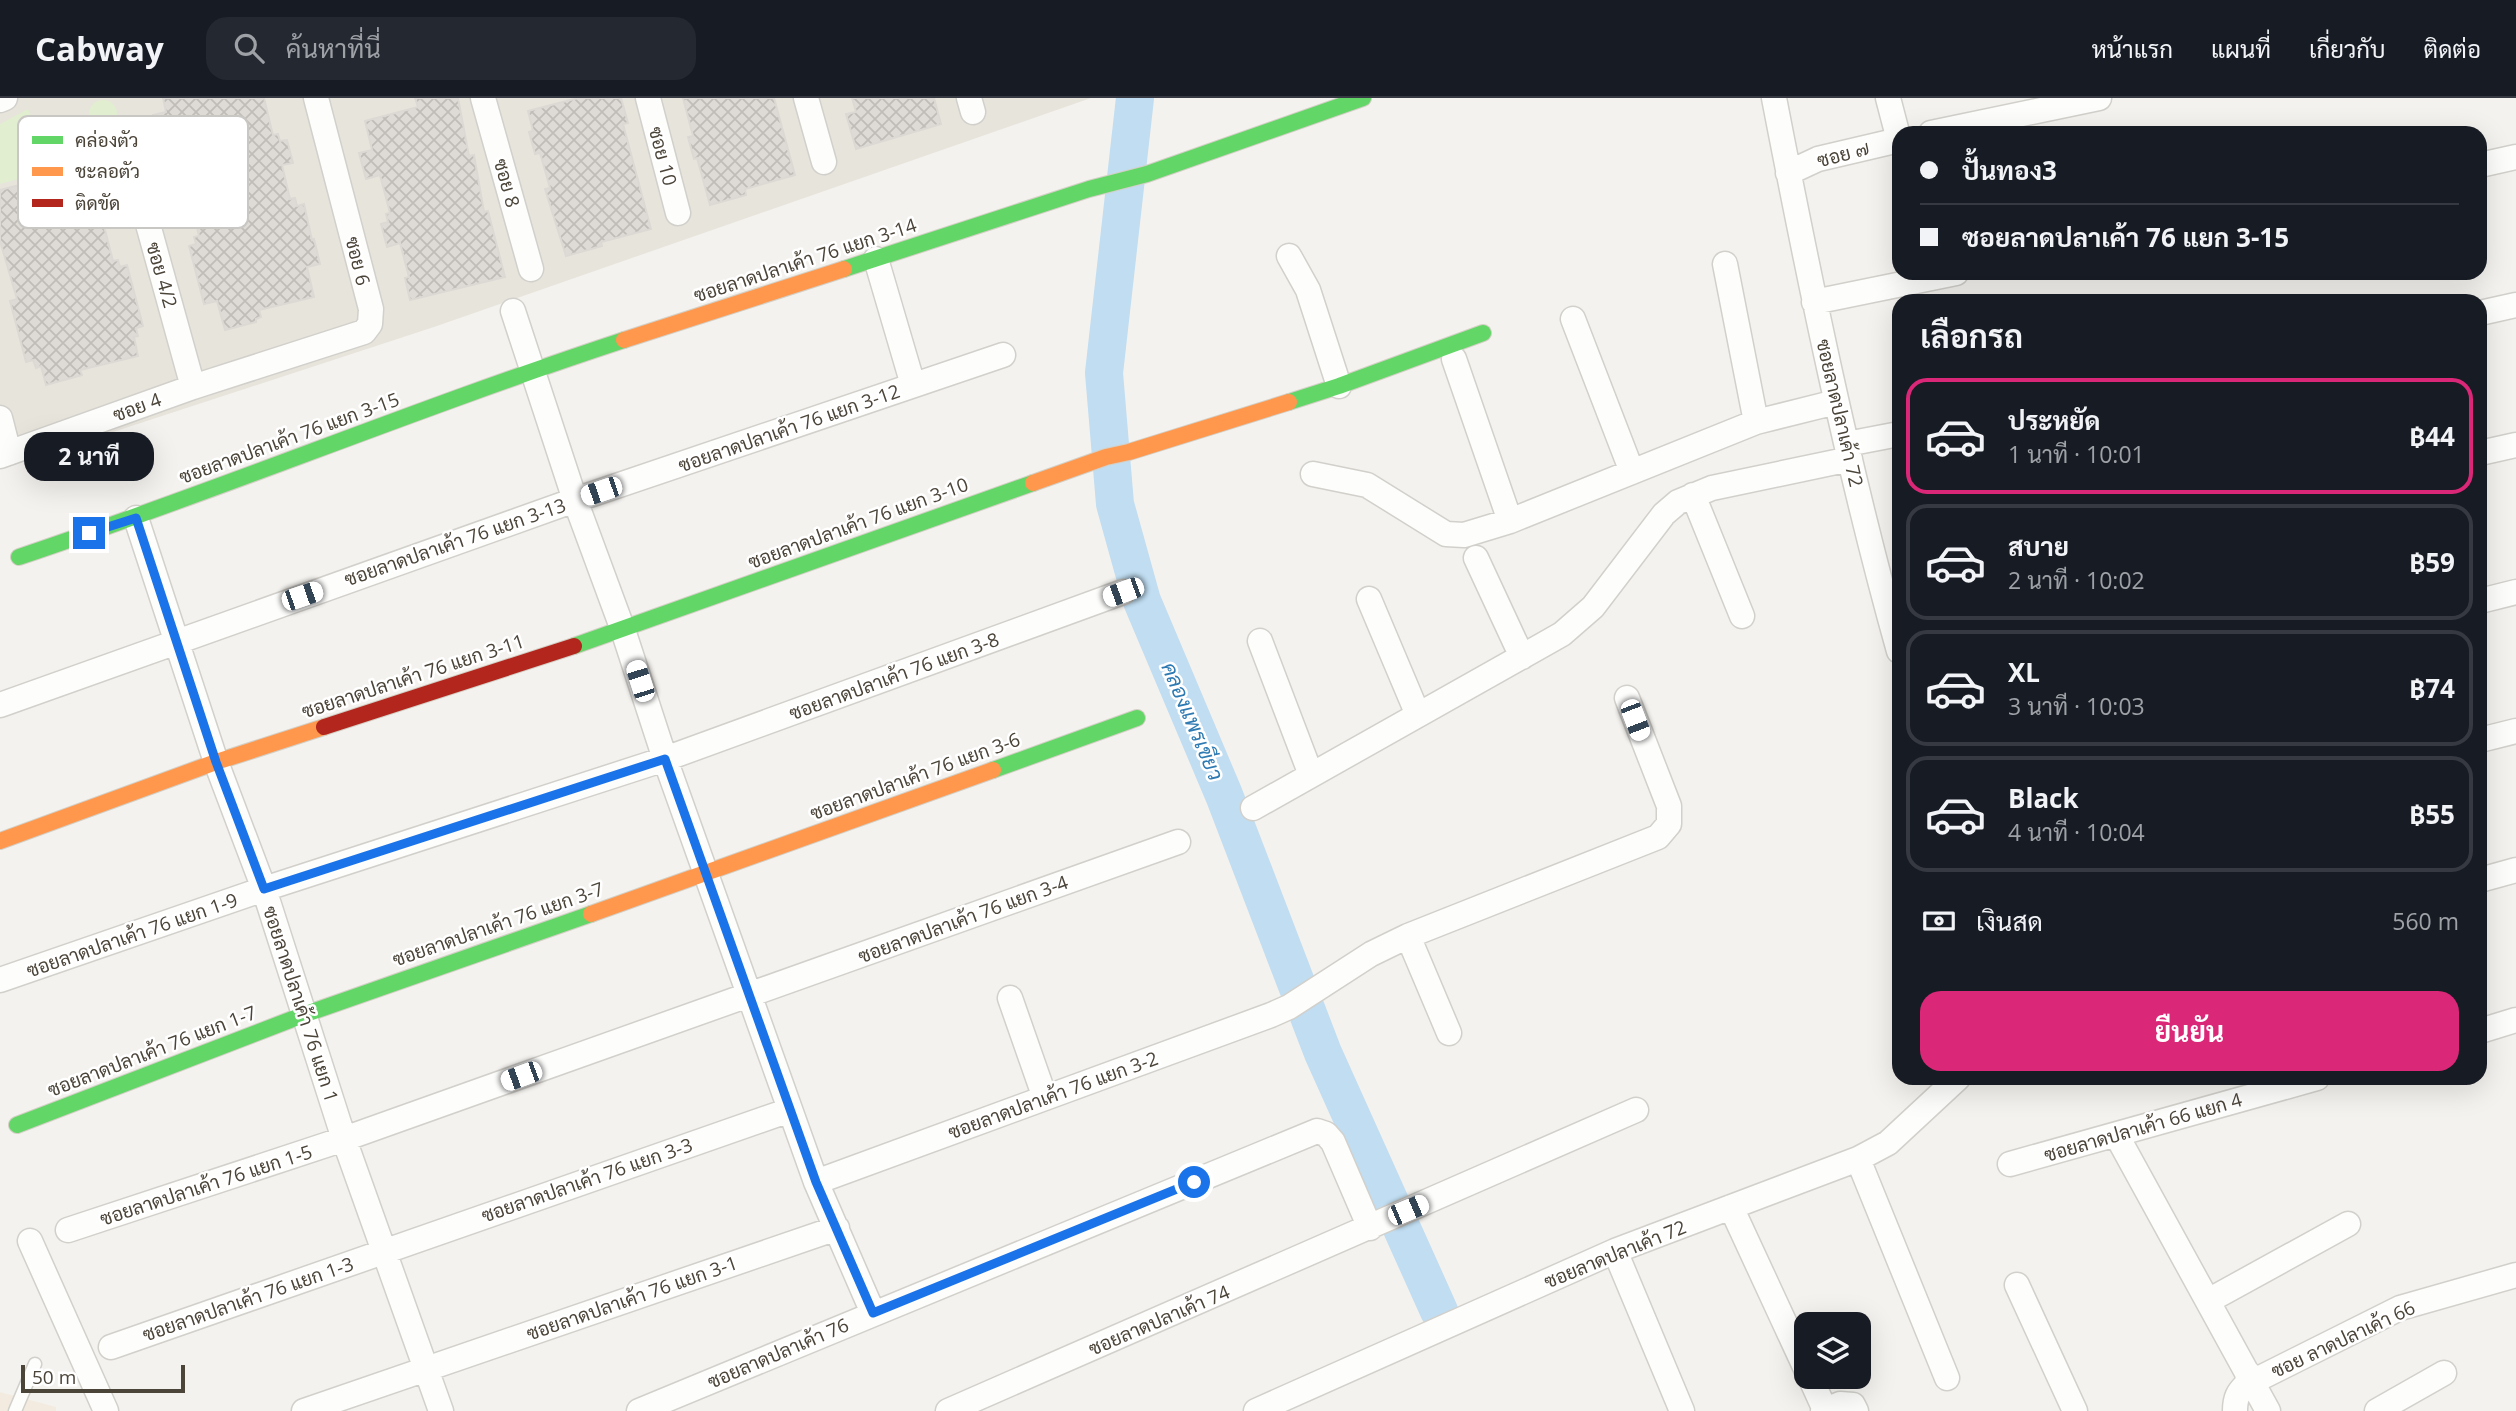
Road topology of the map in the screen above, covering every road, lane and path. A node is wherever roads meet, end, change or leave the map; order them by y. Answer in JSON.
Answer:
{"nodes":[{"id":1,"x":5,"y":98,"type":"edge"},
{"id":2,"x":317,"y":98,"type":"edge"},
{"id":3,"x":484,"y":98,"type":"edge"},
{"id":4,"x":648,"y":98,"type":"edge"},
{"id":5,"x":806,"y":98,"type":"edge"},
{"id":6,"x":1363,"y":98,"type":"edge"},
{"id":7,"x":1774,"y":98,"type":"edge"},
{"id":8,"x":1888,"y":98,"type":"edge"},
{"id":9,"x":2099,"y":98,"type":"edge"},
{"id":10,"x":0,"y":100,"type":"edge"},
{"id":11,"x":1895,"y":126,"type":"edge"},
{"id":12,"x":1965,"y":126,"type":"edge"},
{"id":13,"x":1892,"y":142,"type":"edge"},
{"id":14,"x":2516,"y":157,"type":"edge"},
{"id":15,"x":824,"y":162,"type":"dead end"},
{"id":16,"x":2487,"y":163,"type":"edge"},
{"id":17,"x":1788,"y":173,"type":"junction"},
{"id":18,"x":678,"y":213,"type":"dead end"},
{"id":19,"x":149,"y":228,"type":"edge"},
{"id":20,"x":1289,"y":256,"type":"dead end"},
{"id":21,"x":876,"y":259,"type":"junction"},
{"id":22,"x":1725,"y":264,"type":"dead end"},
{"id":23,"x":531,"y":269,"type":"dead end"},
{"id":24,"x":1922,"y":280,"type":"edge"},
{"id":25,"x":1814,"y":302,"type":"junction"},
{"id":26,"x":2516,"y":305,"type":"edge"},
{"id":27,"x":513,"y":311,"type":"dead end"},
{"id":28,"x":2487,"y":311,"type":"edge"},
{"id":29,"x":1573,"y":319,"type":"dead end"},
{"id":30,"x":1482,"y":333,"type":"dead end"},
{"id":31,"x":1003,"y":355,"type":"dead end"},
{"id":32,"x":1454,"y":359,"type":"dead end"},
{"id":33,"x":275,"y":362,"type":"joint"},
{"id":34,"x":533,"y":370,"type":"junction"},
{"id":35,"x":913,"y":385,"type":"junction"},
{"id":36,"x":1339,"y":386,"type":"junction"},
{"id":37,"x":193,"y":387,"type":"junction"},
{"id":38,"x":1836,"y":402,"type":"junction"},
{"id":39,"x":0,"y":418,"type":"edge"},
{"id":40,"x":1756,"y":422,"type":"junction"},
{"id":41,"x":1892,"y":437,"type":"edge"},
{"id":42,"x":2516,"y":445,"type":"edge"},
{"id":43,"x":2487,"y":451,"type":"edge"},
{"id":44,"x":1849,"y":452,"type":"junction"},
{"id":45,"x":5,"y":455,"type":"edge"},
{"id":46,"x":1632,"y":472,"type":"junction"},
{"id":47,"x":1313,"y":474,"type":"dead end"},
{"id":48,"x":1693,"y":495,"type":"junction"},
{"id":49,"x":575,"y":500,"type":"junction"},
{"id":50,"x":136,"y":518,"type":"junction"},
{"id":51,"x":1510,"y":521,"type":"junction"},
{"id":52,"x":19,"y":557,"type":"dead end"},
{"id":53,"x":1476,"y":558,"type":"dead end"},
{"id":54,"x":1890,"y":587,"type":"edge"},
{"id":55,"x":1123,"y":592,"type":"dead end"},
{"id":56,"x":2516,"y":592,"type":"edge"},
{"id":57,"x":1369,"y":599,"type":"dead end"},
{"id":58,"x":2487,"y":599,"type":"edge"},
{"id":59,"x":1742,"y":616,"type":"dead end"},
{"id":60,"x":623,"y":630,"type":"junction"},
{"id":61,"x":177,"y":640,"type":"junction"},
{"id":62,"x":1260,"y":641,"type":"dead end"},
{"id":63,"x":1522,"y":657,"type":"junction"},
{"id":64,"x":1627,"y":698,"type":"dead end"},
{"id":65,"x":0,"y":705,"type":"edge"},
{"id":66,"x":1418,"y":715,"type":"junction"},
{"id":67,"x":1137,"y":718,"type":"dead end"},
{"id":68,"x":2516,"y":731,"type":"edge"},
{"id":69,"x":2487,"y":738,"type":"edge"},
{"id":70,"x":665,"y":759,"type":"junction"},
{"id":71,"x":216,"y":762,"type":"junction"},
{"id":72,"x":1311,"y":775,"type":"junction"},
{"id":73,"x":1253,"y":808,"type":"dead end"},
{"id":74,"x":0,"y":841,"type":"edge"},
{"id":75,"x":1178,"y":842,"type":"dead end"},
{"id":76,"x":2516,"y":870,"type":"edge"},
{"id":77,"x":707,"y":873,"type":"junction"},
{"id":78,"x":2487,"y":878,"type":"edge"},
{"id":79,"x":264,"y":889,"type":"junction"},
{"id":80,"x":1408,"y":936,"type":"junction"},
{"id":81,"x":0,"y":980,"type":"edge"},
{"id":82,"x":748,"y":995,"type":"junction"},
{"id":83,"x":1010,"y":998,"type":"dead end"},
{"id":84,"x":303,"y":1015,"type":"junction"},
{"id":85,"x":2516,"y":1020,"type":"edge"},
{"id":86,"x":2487,"y":1029,"type":"edge"},
{"id":87,"x":1449,"y":1033,"type":"dead end"},
{"id":88,"x":1950,"y":1085,"type":"edge"},
{"id":89,"x":2293,"y":1085,"type":"edge"},
{"id":90,"x":1045,"y":1098,"type":"junction"},
{"id":91,"x":790,"y":1110,"type":"junction"},
{"id":92,"x":1636,"y":1110,"type":"dead end"},
{"id":93,"x":17,"y":1125,"type":"dead end"},
{"id":94,"x":2117,"y":1136,"type":"junction"},
{"id":95,"x":344,"y":1139,"type":"junction"},
{"id":96,"x":1858,"y":1159,"type":"junction"},
{"id":97,"x":2010,"y":1164,"type":"dead end"},
{"id":98,"x":816,"y":1182,"type":"junction"},
{"id":99,"x":1731,"y":1207,"type":"junction"},
{"id":100,"x":1390,"y":1219,"type":"junction"},
{"id":101,"x":2348,"y":1224,"type":"dead end"},
{"id":102,"x":837,"y":1228,"type":"junction"},
{"id":103,"x":68,"y":1230,"type":"dead end"},
{"id":104,"x":30,"y":1241,"type":"dead end"},
{"id":105,"x":384,"y":1251,"type":"junction"},
{"id":106,"x":1615,"y":1251,"type":"junction"},
{"id":107,"x":2516,"y":1275,"type":"edge"},
{"id":108,"x":2017,"y":1285,"type":"dead end"},
{"id":109,"x":2208,"y":1301,"type":"junction"},
{"id":110,"x":873,"y":1313,"type":"junction"},
{"id":111,"x":1794,"y":1343,"type":"edge"},
{"id":112,"x":111,"y":1347,"type":"dead end"},
{"id":113,"x":35,"y":1364,"type":"dead end"},
{"id":114,"x":426,"y":1368,"type":"junction"},
{"id":115,"x":2444,"y":1373,"type":"dead end"},
{"id":116,"x":1947,"y":1378,"type":"dead end"},
{"id":117,"x":2250,"y":1378,"type":"junction"},
{"id":118,"x":1815,"y":1389,"type":"edge"},
{"id":119,"x":15,"y":1411,"type":"edge"},
{"id":120,"x":106,"y":1411,"type":"edge"},
{"id":121,"x":304,"y":1411,"type":"edge"},
{"id":122,"x":441,"y":1411,"type":"edge"},
{"id":123,"x":639,"y":1411,"type":"edge"},
{"id":124,"x":948,"y":1411,"type":"edge"},
{"id":125,"x":1256,"y":1411,"type":"edge"},
{"id":126,"x":1682,"y":1411,"type":"edge"},
{"id":127,"x":1824,"y":1411,"type":"edge"},
{"id":128,"x":1856,"y":1411,"type":"edge"},
{"id":129,"x":2075,"y":1411,"type":"edge"},
{"id":130,"x":2235,"y":1411,"type":"edge"},
{"id":131,"x":2268,"y":1411,"type":"edge"},
{"id":132,"x":2377,"y":1411,"type":"edge"}],
"edges":[{"from":1,"to":10,"type":"street"},
{"from":2,"to":33,"type":"street","name":"ซอย 6"},
{"from":3,"to":23,"type":"street","name":"ซอย 8"},
{"from":4,"to":18,"type":"street","name":"ซอย 10"},
{"from":5,"to":15,"type":"street"},
{"from":6,"to":21,"type":"street","name":"ซอยลาดปลาเค้า 76 แยก 3-14"},
{"from":7,"to":17,"type":"street","name":"ซอยลาดปลาเค้า 72"},
{"from":8,"to":11,"type":"street"},
{"from":9,"to":12,"type":"street"},
{"from":13,"to":17,"type":"street","name":"ซอย ๗"},
{"from":14,"to":16,"type":"street"},
{"from":17,"to":25,"type":"street","name":"ซอยลาดปลาเค้า 72"},
{"from":19,"to":37,"type":"street","name":"ซอย 4/2"},
{"from":20,"to":36,"type":"street"},
{"from":21,"to":34,"type":"street","name":"ซอยลาดปลาเค้า 76 แยก 3-14"},
{"from":21,"to":35,"type":"street"},
{"from":22,"to":40,"type":"street"},
{"from":24,"to":25,"type":"street"},
{"from":25,"to":38,"type":"street","name":"ซอยลาดปลาเค้า 72"},
{"from":26,"to":28,"type":"street"},
{"from":27,"to":34,"type":"street"},
{"from":29,"to":46,"type":"street"},
{"from":30,"to":36,"type":"street","name":"ซอยลาดปลาเค้า 76 แยก 3-10"},
{"from":31,"to":35,"type":"street","name":"ซอยลาดปลาเค้า 76 แยก 3-12"},
{"from":32,"to":51,"type":"street"},
{"from":33,"to":37,"type":"street","name":"ซอย 4"},
{"from":34,"to":49,"type":"street"},
{"from":34,"to":50,"type":"street","name":"ซอยลาดปลาเค้า 76 แยก 3-15"},
{"from":35,"to":49,"type":"street","name":"ซอยลาดปลาเค้า 76 แยก 3-12"},
{"from":36,"to":60,"type":"street","name":"ซอยลาดปลาเค้า 76 แยก 3-10"},
{"from":37,"to":45,"type":"street","name":"ซอย 4"},
{"from":38,"to":40,"type":"street"},
{"from":38,"to":44,"type":"street","name":"ซอยลาดปลาเค้า 72"},
{"from":39,"to":45,"type":"street"},
{"from":40,"to":46,"type":"street"},
{"from":41,"to":44,"type":"street"},
{"from":42,"to":43,"type":"street"},
{"from":44,"to":48,"type":"street"},
{"from":44,"to":54,"type":"street","name":"ซอยลาดปลาเค้า 72"},
{"from":46,"to":51,"type":"street"},
{"from":47,"to":51,"type":"street"},
{"from":48,"to":59,"type":"street"},
{"from":48,"to":63,"type":"street"},
{"from":49,"to":60,"type":"street"},
{"from":49,"to":61,"type":"street","name":"ซอยลาดปลาเค้า 76 แยก 3-13"},
{"from":50,"to":52,"type":"street","name":"ซอยลาดปลาเค้า 76 แยก 3-15"},
{"from":50,"to":61,"type":"street","name":"ซอยลาดปลาเค้า 76 แยก 1"},
{"from":53,"to":63,"type":"street"},
{"from":55,"to":70,"type":"street","name":"ซอยลาดปลาเค้า 76 แยก 3-8"},
{"from":56,"to":58,"type":"street"},
{"from":57,"to":66,"type":"street"},
{"from":60,"to":70,"type":"street"},
{"from":60,"to":71,"type":"street","name":"ซอยลาดปลาเค้า 76 แยก 3-11"},
{"from":61,"to":65,"type":"street","name":"ซอยลาดปลาเค้า 76 แยก 3-13"},
{"from":61,"to":71,"type":"street","name":"ซอยลาดปลาเค้า 76 แยก 1"},
{"from":62,"to":72,"type":"street"},
{"from":63,"to":66,"type":"street"},
{"from":64,"to":80,"type":"street","name":"ซอยลาดปลาเค้า 76 แยก 3-2"},
{"from":66,"to":72,"type":"street"},
{"from":67,"to":77,"type":"street","name":"ซอยลาดปลาเค้า 76 แยก 3-6"},
{"from":68,"to":69,"type":"street"},
{"from":70,"to":77,"type":"street"},
{"from":70,"to":79,"type":"street","name":"ซอยลาดปลาเค้า 76 แยก 3-8"},
{"from":71,"to":74,"type":"street","name":"ซอยลาดปลาเค้า 76 แยก 3-11"},
{"from":71,"to":79,"type":"street","name":"ซอยลาดปลาเค้า 76 แยก 1"},
{"from":72,"to":73,"type":"street"},
{"from":75,"to":82,"type":"street","name":"ซอยลาดปลาเค้า 76 แยก 3-4"},
{"from":76,"to":78,"type":"street"},
{"from":77,"to":82,"type":"street"},
{"from":77,"to":84,"type":"street","name":"ซอยลาดปลาเค้า 76 แยก 3-7"},
{"from":79,"to":81,"type":"street","name":"ซอยลาดปลาเค้า 76 แยก 1-9"},
{"from":79,"to":84,"type":"street","name":"ซอยลาดปลาเค้า 76 แยก 1"},
{"from":80,"to":87,"type":"street"},
{"from":80,"to":90,"type":"street","name":"ซอยลาดปลาเค้า 76 แยก 3-2"},
{"from":82,"to":91,"type":"street"},
{"from":82,"to":95,"type":"street","name":"ซอยลาดปลาเค้า 76 แยก 3-4"},
{"from":83,"to":90,"type":"street"},
{"from":84,"to":93,"type":"street","name":"ซอยลาดปลาเค้า 76 แยก 1-7"},
{"from":84,"to":95,"type":"street","name":"ซอยลาดปลาเค้า 76 แยก 1"},
{"from":85,"to":86,"type":"street"},
{"from":88,"to":96,"type":"street","name":"ซอยลาดปลาเค้า 72"},
{"from":89,"to":94,"type":"street","name":"ซอยลาดปลาเค้า 66 แยก 4"},
{"from":90,"to":98,"type":"street","name":"ซอยลาดปลาเค้า 76 แยก 3-2"},
{"from":91,"to":98,"type":"street"},
{"from":91,"to":105,"type":"street","name":"ซอยลาดปลาเค้า 76 แยก 3-3"},
{"from":92,"to":100,"type":"street","name":"ซอยลาดปลาเค้า 74"},
{"from":94,"to":97,"type":"street","name":"ซอยลาดปลาเค้า 66 แยก 4"},
{"from":94,"to":109,"type":"street","name":"ซอย ลาดปลาเค้า 66"},
{"from":95,"to":103,"type":"street","name":"ซอยลาดปลาเค้า 76 แยก 1-5"},
{"from":95,"to":105,"type":"street","name":"ซอยลาดปลาเค้า 76 แยก 1"},
{"from":96,"to":99,"type":"street","name":"ซอยลาดปลาเค้า 72"},
{"from":96,"to":116,"type":"street"},
{"from":98,"to":102,"type":"street"},
{"from":99,"to":106,"type":"street","name":"ซอยลาดปลาเค้า 72"},
{"from":99,"to":111,"type":"street"},
{"from":100,"to":110,"type":"street","name":"ซอยลาดปลาเค้า 76"},
{"from":100,"to":124,"type":"street","name":"ซอยลาดปลาเค้า 74"},
{"from":101,"to":109,"type":"street"},
{"from":102,"to":110,"type":"street"},
{"from":102,"to":114,"type":"street","name":"ซอยลาดปลาเค้า 76 แยก 3-1"},
{"from":104,"to":120,"type":"street"},
{"from":105,"to":112,"type":"street","name":"ซอยลาดปลาเค้า 76 แยก 1-3"},
{"from":105,"to":114,"type":"street","name":"ซอยลาดปลาเค้า 76 แยก 1"},
{"from":106,"to":125,"type":"street","name":"ซอยลาดปลาเค้า 72"},
{"from":106,"to":126,"type":"street"},
{"from":107,"to":117,"type":"street","name":"ซอย ลาดปลาเค้า 66"},
{"from":108,"to":129,"type":"street"},
{"from":109,"to":117,"type":"street","name":"ซอย ลาดปลาเค้า 66"},
{"from":110,"to":123,"type":"street","name":"ซอยลาดปลาเค้า 76"},
{"from":113,"to":119,"type":"lane"},
{"from":114,"to":121,"type":"street","name":"ซอยลาดปลาเค้า 76 แยก 3-1"},
{"from":114,"to":122,"type":"street","name":"ซอยลาดปลาเค้า 76 แยก 1"},
{"from":115,"to":132,"type":"street"},
{"from":117,"to":130,"type":"street"},
{"from":117,"to":131,"type":"street","name":"ซอย ลาดปลาเค้า 66"},
{"from":118,"to":127,"type":"street"},
{"from":127,"to":128,"type":"street"}]}
